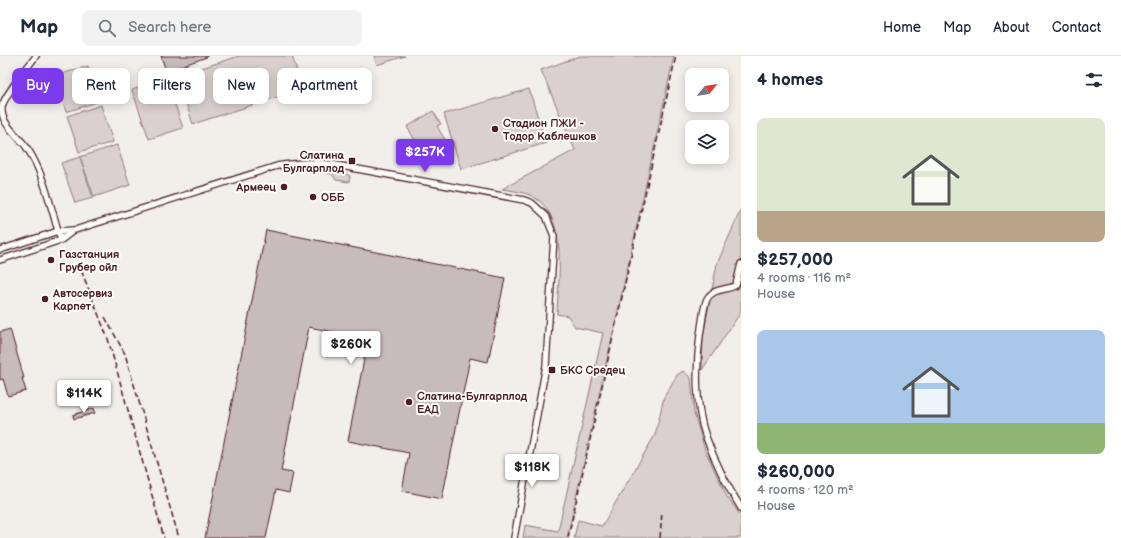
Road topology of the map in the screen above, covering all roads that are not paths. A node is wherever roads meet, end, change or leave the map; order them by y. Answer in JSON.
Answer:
{"nodes":[{"id":1,"x":36,"y":56,"type":"edge"},
{"id":2,"x":58,"y":230,"type":"junction"},
{"id":3,"x":75,"y":230,"type":"junction"},
{"id":4,"x":61,"y":240,"type":"junction"},
{"id":5,"x":0,"y":250,"type":"edge"},
{"id":6,"x":0,"y":260,"type":"edge"},
{"id":7,"x":741,"y":264,"type":"edge"},
{"id":8,"x":741,"y":508,"type":"edge"},
{"id":9,"x":514,"y":538,"type":"edge"}],
"edges":[{"from":1,"to":2,"type":"street"},
{"from":2,"to":3,"type":"street"},
{"from":2,"to":4,"type":"street"},
{"from":2,"to":5,"type":"street"},
{"from":3,"to":4,"type":"street"},
{"from":3,"to":9,"type":"street"},
{"from":4,"to":6,"type":"street"},
{"from":7,"to":8,"type":"street"}]}
